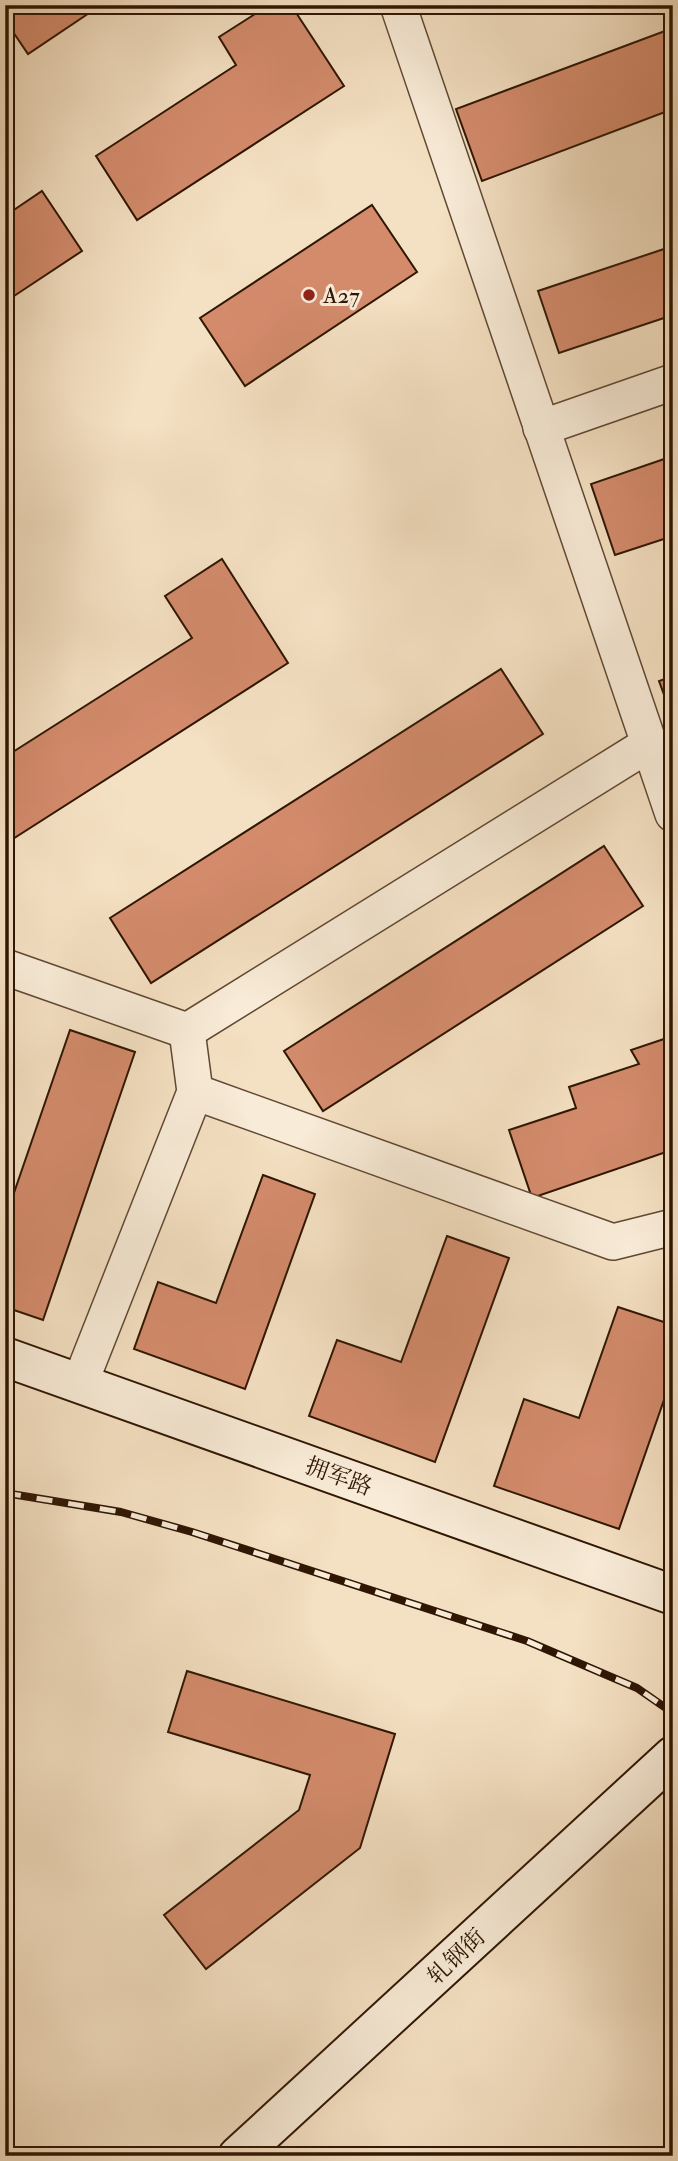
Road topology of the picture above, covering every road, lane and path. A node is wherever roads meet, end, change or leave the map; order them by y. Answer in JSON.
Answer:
{"nodes":[{"id":1,"x":398,"y":5,"type":"edge"},
{"id":2,"x":673,"y":382,"type":"edge"},
{"id":3,"x":541,"y":428,"type":"junction"},
{"id":4,"x":649,"y":744,"type":"junction"},
{"id":5,"x":673,"y":814,"type":"edge"},
{"id":6,"x":5,"y":967,"type":"edge"},
{"id":7,"x":187,"y":1031,"type":"junction"},
{"id":8,"x":195,"y":1093,"type":"junction"},
{"id":9,"x":673,"y":1227,"type":"edge"},
{"id":10,"x":5,"y":1357,"type":"edge"},
{"id":11,"x":80,"y":1383,"type":"junction"},
{"id":12,"x":673,"y":1595,"type":"edge"},
{"id":13,"x":673,"y":1756,"type":"edge"},
{"id":14,"x":239,"y":2156,"type":"edge"}],
"edges":[{"from":1,"to":3,"type":"street"},
{"from":2,"to":3,"type":"street"},
{"from":3,"to":4,"type":"street"},
{"from":4,"to":5,"type":"street"},
{"from":4,"to":7,"type":"street"},
{"from":6,"to":7,"type":"street"},
{"from":7,"to":8,"type":"street"},
{"from":8,"to":9,"type":"street"},
{"from":8,"to":11,"type":"street"},
{"from":10,"to":11,"type":"main road","name":"拥军路"},
{"from":11,"to":12,"type":"main road","name":"拥军路"},
{"from":13,"to":14,"type":"main road","name":"轧钢街"}]}
